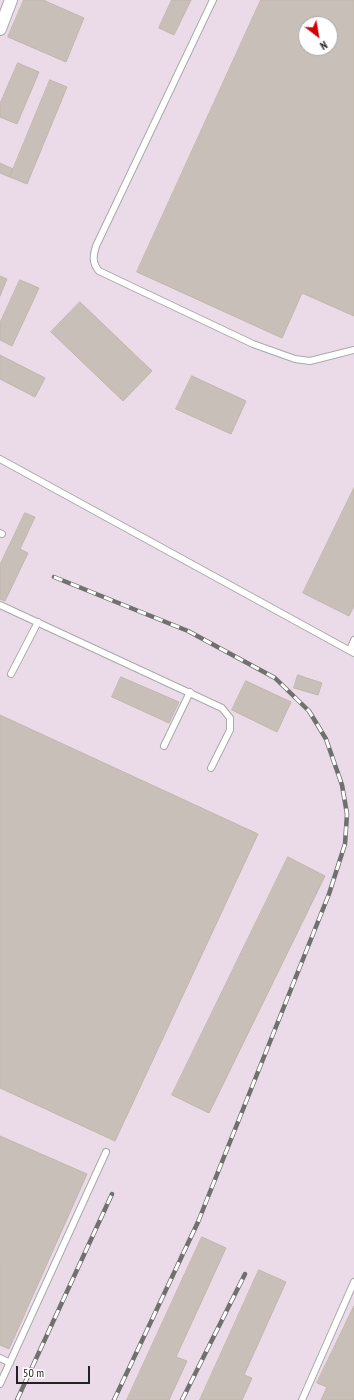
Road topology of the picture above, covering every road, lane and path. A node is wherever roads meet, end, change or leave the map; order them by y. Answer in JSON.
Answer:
{"nodes":[{"id":1,"x":11,"y":0,"type":"edge"},
{"id":2,"x":213,"y":0,"type":"edge"},
{"id":3,"x":0,"y":29,"type":"edge"},
{"id":4,"x":354,"y":350,"type":"edge"},
{"id":5,"x":0,"y":459,"type":"edge"},
{"id":6,"x":0,"y":604,"type":"edge"},
{"id":7,"x":38,"y":622,"type":"junction"},
{"id":8,"x":354,"y":640,"type":"edge"},
{"id":9,"x":352,"y":651,"type":"edge"},
{"id":10,"x":11,"y":674,"type":"dead end"},
{"id":11,"x":190,"y":692,"type":"junction"},
{"id":12,"x":164,"y":746,"type":"dead end"},
{"id":13,"x":211,"y":768,"type":"dead end"},
{"id":14,"x":106,"y":1152,"type":"dead end"},
{"id":15,"x":354,"y":1282,"type":"edge"},
{"id":16,"x":0,"y":1358,"type":"edge"},
{"id":17,"x":10,"y":1363,"type":"junction"},
{"id":18,"x":0,"y":1384,"type":"edge"},
{"id":19,"x":302,"y":1400,"type":"edge"}],
"edges":[{"from":1,"to":3,"type":"street"},
{"from":2,"to":4,"type":"lane"},
{"from":5,"to":9,"type":"lane"},
{"from":6,"to":7,"type":"lane"},
{"from":7,"to":10,"type":"lane"},
{"from":7,"to":11,"type":"lane"},
{"from":8,"to":9,"type":"lane"},
{"from":11,"to":12,"type":"lane"},
{"from":11,"to":13,"type":"lane"},
{"from":14,"to":17,"type":"lane"},
{"from":15,"to":19,"type":"lane"},
{"from":16,"to":17,"type":"lane"},
{"from":17,"to":18,"type":"lane"}]}
